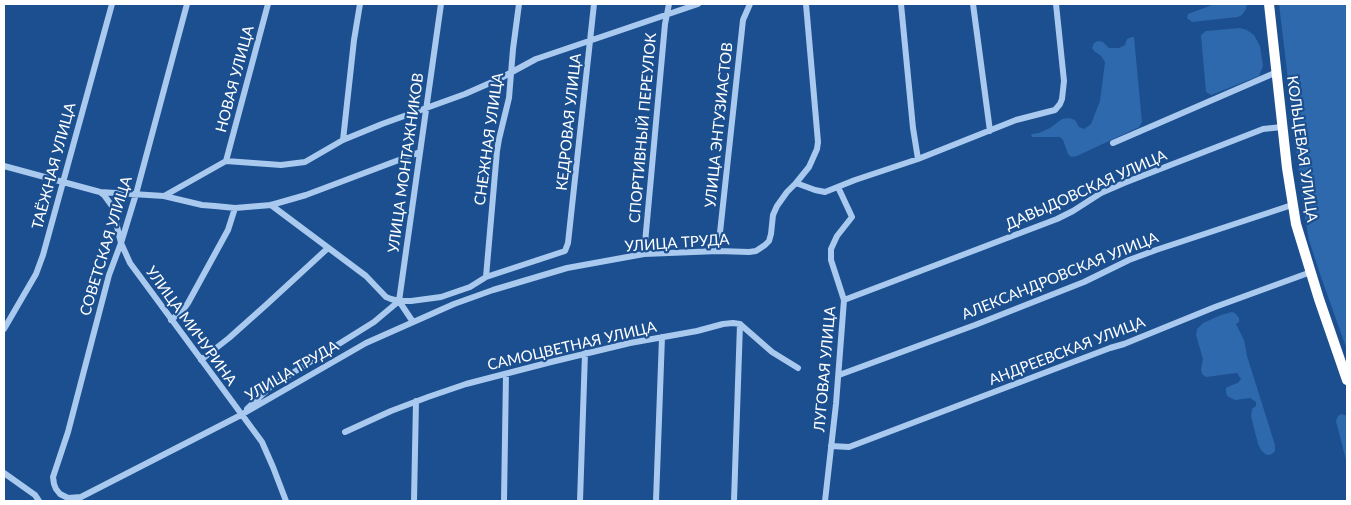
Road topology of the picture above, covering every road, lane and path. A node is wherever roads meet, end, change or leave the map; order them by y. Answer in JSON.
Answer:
{"nodes":[{"id":1,"x":112,"y":4,"type":"edge"},
{"id":2,"x":187,"y":4,"type":"edge"},
{"id":3,"x":268,"y":4,"type":"edge"},
{"id":4,"x":360,"y":4,"type":"edge"},
{"id":5,"x":441,"y":4,"type":"edge"},
{"id":6,"x":520,"y":4,"type":"edge"},
{"id":7,"x":594,"y":4,"type":"edge"},
{"id":8,"x":669,"y":4,"type":"edge"},
{"id":9,"x":698,"y":4,"type":"edge"},
{"id":10,"x":750,"y":4,"type":"edge"},
{"id":11,"x":806,"y":4,"type":"edge"},
{"id":12,"x":901,"y":4,"type":"edge"},
{"id":13,"x":973,"y":4,"type":"edge"},
{"id":14,"x":1056,"y":4,"type":"edge"},
{"id":15,"x":1269,"y":4,"type":"edge"},
{"id":16,"x":667,"y":14,"type":"junction"},
{"id":17,"x":591,"y":40,"type":"junction"},
{"id":18,"x":1276,"y":72,"type":"junction"},
{"id":19,"x":511,"y":73,"type":"junction"},
{"id":20,"x":427,"y":107,"type":"junction"},
{"id":21,"x":1282,"y":127,"type":"junction"},
{"id":22,"x":990,"y":131,"type":"junction"},
{"id":23,"x":343,"y":140,"type":"junction"},
{"id":24,"x":1113,"y":143,"type":"dead end"},
{"id":25,"x":420,"y":152,"type":"junction"},
{"id":26,"x":918,"y":159,"type":"junction"},
{"id":27,"x":226,"y":161,"type":"junction"},
{"id":28,"x":4,"y":166,"type":"edge"},
{"id":29,"x":62,"y":183,"type":"junction"},
{"id":30,"x":796,"y":183,"type":"junction"},
{"id":31,"x":838,"y":187,"type":"junction"},
{"id":32,"x":100,"y":192,"type":"junction"},
{"id":33,"x":136,"y":194,"type":"junction"},
{"id":34,"x":164,"y":196,"type":"junction"},
{"id":35,"x":271,"y":204,"type":"junction"},
{"id":36,"x":1292,"y":204,"type":"junction"},
{"id":37,"x":235,"y":208,"type":"junction"},
{"id":38,"x":121,"y":243,"type":"junction"},
{"id":39,"x":328,"y":248,"type":"junction"},
{"id":40,"x":718,"y":251,"type":"junction"},
{"id":41,"x":644,"y":254,"type":"junction"},
{"id":42,"x":1311,"y":272,"type":"junction"},
{"id":43,"x":486,"y":277,"type":"junction"},
{"id":44,"x":844,"y":300,"type":"junction"},
{"id":45,"x":399,"y":301,"type":"junction"},
{"id":46,"x":171,"y":320,"type":"junction"},
{"id":47,"x":413,"y":322,"type":"junction"},
{"id":48,"x":740,"y":324,"type":"junction"},
{"id":49,"x":4,"y":328,"type":"edge"},
{"id":50,"x":662,"y":337,"type":"junction"},
{"id":51,"x":585,"y":353,"type":"junction"},
{"id":52,"x":201,"y":360,"type":"junction"},
{"id":53,"x":798,"y":368,"type":"dead end"},
{"id":54,"x":506,"y":374,"type":"junction"},
{"id":55,"x":839,"y":375,"type":"junction"},
{"id":56,"x":1347,"y":380,"type":"edge"},
{"id":57,"x":416,"y":401,"type":"junction"},
{"id":58,"x":241,"y":415,"type":"junction"},
{"id":59,"x":345,"y":432,"type":"dead end"},
{"id":60,"x":831,"y":446,"type":"junction"},
{"id":61,"x":4,"y":473,"type":"edge"},
{"id":62,"x":60,"y":494,"type":"joint"},
{"id":63,"x":39,"y":501,"type":"edge"},
{"id":64,"x":286,"y":501,"type":"edge"},
{"id":65,"x":414,"y":501,"type":"edge"},
{"id":66,"x":504,"y":501,"type":"edge"},
{"id":67,"x":580,"y":501,"type":"edge"},
{"id":68,"x":656,"y":501,"type":"edge"},
{"id":69,"x":734,"y":501,"type":"edge"},
{"id":70,"x":825,"y":501,"type":"edge"}],
"edges":[{"from":1,"to":29,"type":"street","name":"ТАЁЖНАЯ УЛИЦА"},
{"from":2,"to":33,"type":"street","name":"СОВЕТСКАЯ УЛИЦА"},
{"from":3,"to":27,"type":"street","name":"НОВАЯ УЛИЦА"},
{"from":4,"to":23,"type":"street"},
{"from":5,"to":20,"type":"street","name":"УЛИЦА МОНТАЖНИКОВ"},
{"from":6,"to":19,"type":"street","name":"СНЕЖНАЯ УЛИЦА"},
{"from":7,"to":17,"type":"street","name":"КЕДРОВАЯ УЛИЦА"},
{"from":8,"to":16,"type":"street","name":"СПОРТИВНЫЙ ПЕРЕУЛОК"},
{"from":9,"to":16,"type":"street"},
{"from":10,"to":40,"type":"street","name":"УЛИЦА ЭНТУЗИАСТОВ"},
{"from":11,"to":30,"type":"street","name":"УЛИЦА ТРУДА"},
{"from":12,"to":26,"type":"street"},
{"from":13,"to":22,"type":"street"},
{"from":14,"to":22,"type":"street"},
{"from":15,"to":18,"type":"highway","name":"КОЛЬЦЕВАЯ УЛИЦА"},
{"from":16,"to":17,"type":"street"},
{"from":16,"to":41,"type":"street","name":"СПОРТИВНЫЙ ПЕРЕУЛОК"},
{"from":17,"to":19,"type":"street"},
{"from":17,"to":43,"type":"street","name":"КЕДРОВАЯ УЛИЦА"},
{"from":18,"to":21,"type":"highway","name":"КОЛЬЦЕВАЯ УЛИЦА"},
{"from":18,"to":24,"type":"street"},
{"from":19,"to":20,"type":"street"},
{"from":19,"to":43,"type":"street","name":"СНЕЖНАЯ УЛИЦА"},
{"from":20,"to":23,"type":"street"},
{"from":20,"to":25,"type":"street","name":"УЛИЦА МОНТАЖНИКОВ"},
{"from":21,"to":36,"type":"highway","name":"КОЛЬЦЕВАЯ УЛИЦА"},
{"from":21,"to":44,"type":"street","name":"ДАВЫДОВСКАЯ УЛИЦА"},
{"from":22,"to":26,"type":"street"},
{"from":23,"to":27,"type":"street"},
{"from":25,"to":35,"type":"street"},
{"from":25,"to":45,"type":"street","name":"УЛИЦА МОНТАЖНИКОВ"},
{"from":26,"to":31,"type":"street"},
{"from":27,"to":34,"type":"street"},
{"from":28,"to":29,"type":"street"},
{"from":29,"to":32,"type":"street"},
{"from":29,"to":49,"type":"street","name":"ТАЁЖНАЯ УЛИЦА"},
{"from":30,"to":31,"type":"street"},
{"from":30,"to":40,"type":"street","name":"УЛИЦА ТРУДА"},
{"from":31,"to":44,"type":"street","name":"ЛУГОВАЯ УЛИЦА"},
{"from":32,"to":33,"type":"street"},
{"from":32,"to":38,"type":"street","name":"УЛИЦА МИЧУРИНА"},
{"from":33,"to":34,"type":"street"},
{"from":33,"to":38,"type":"street","name":"СОВЕТСКАЯ УЛИЦА"},
{"from":34,"to":37,"type":"street"},
{"from":35,"to":37,"type":"street"},
{"from":35,"to":39,"type":"street"},
{"from":36,"to":42,"type":"highway","name":"КОЛЬЦЕВАЯ УЛИЦА"},
{"from":36,"to":55,"type":"street","name":"АЛЕКСАНДРОВСКАЯ УЛИЦА"},
{"from":37,"to":46,"type":"street"},
{"from":38,"to":46,"type":"street","name":"УЛИЦА МИЧУРИНА"},
{"from":38,"to":62,"type":"street","name":"СОВЕТСКАЯ УЛИЦА"},
{"from":39,"to":45,"type":"street"},
{"from":39,"to":52,"type":"street"},
{"from":40,"to":41,"type":"street","name":"УЛИЦА ТРУДА"},
{"from":41,"to":47,"type":"street","name":"УЛИЦА ТРУДА"},
{"from":42,"to":56,"type":"highway","name":"КОЛЬЦЕВАЯ УЛИЦА"},
{"from":42,"to":60,"type":"street","name":"АНДРЕЕВСКАЯ УЛИЦА"},
{"from":43,"to":45,"type":"street"},
{"from":44,"to":55,"type":"street","name":"ЛУГОВАЯ УЛИЦА"},
{"from":45,"to":47,"type":"street"},
{"from":45,"to":58,"type":"street","name":"УЛИЦА ТРУДА"},
{"from":46,"to":52,"type":"street","name":"УЛИЦА МИЧУРИНА"},
{"from":47,"to":58,"type":"street","name":"УЛИЦА ТРУДА"},
{"from":48,"to":50,"type":"street","name":"САМОЦВЕТНАЯ УЛИЦА"},
{"from":48,"to":53,"type":"street"},
{"from":48,"to":69,"type":"street"},
{"from":50,"to":51,"type":"street","name":"САМОЦВЕТНАЯ УЛИЦА"},
{"from":50,"to":68,"type":"street"},
{"from":51,"to":54,"type":"street","name":"САМОЦВЕТНАЯ УЛИЦА"},
{"from":51,"to":67,"type":"street"},
{"from":52,"to":58,"type":"street","name":"УЛИЦА МИЧУРИНА"},
{"from":54,"to":57,"type":"street","name":"САМОЦВЕТНАЯ УЛИЦА"},
{"from":54,"to":66,"type":"street"},
{"from":55,"to":60,"type":"street","name":"ЛУГОВАЯ УЛИЦА"},
{"from":57,"to":59,"type":"street","name":"САМОЦВЕТНАЯ УЛИЦА"},
{"from":57,"to":65,"type":"street"},
{"from":58,"to":62,"type":"street","name":"УЛИЦА ТРУДА"},
{"from":58,"to":64,"type":"street","name":"УЛИЦА МИЧУРИНА"},
{"from":60,"to":70,"type":"street","name":"ЛУГОВАЯ УЛИЦА"},
{"from":61,"to":63,"type":"street"}]}
